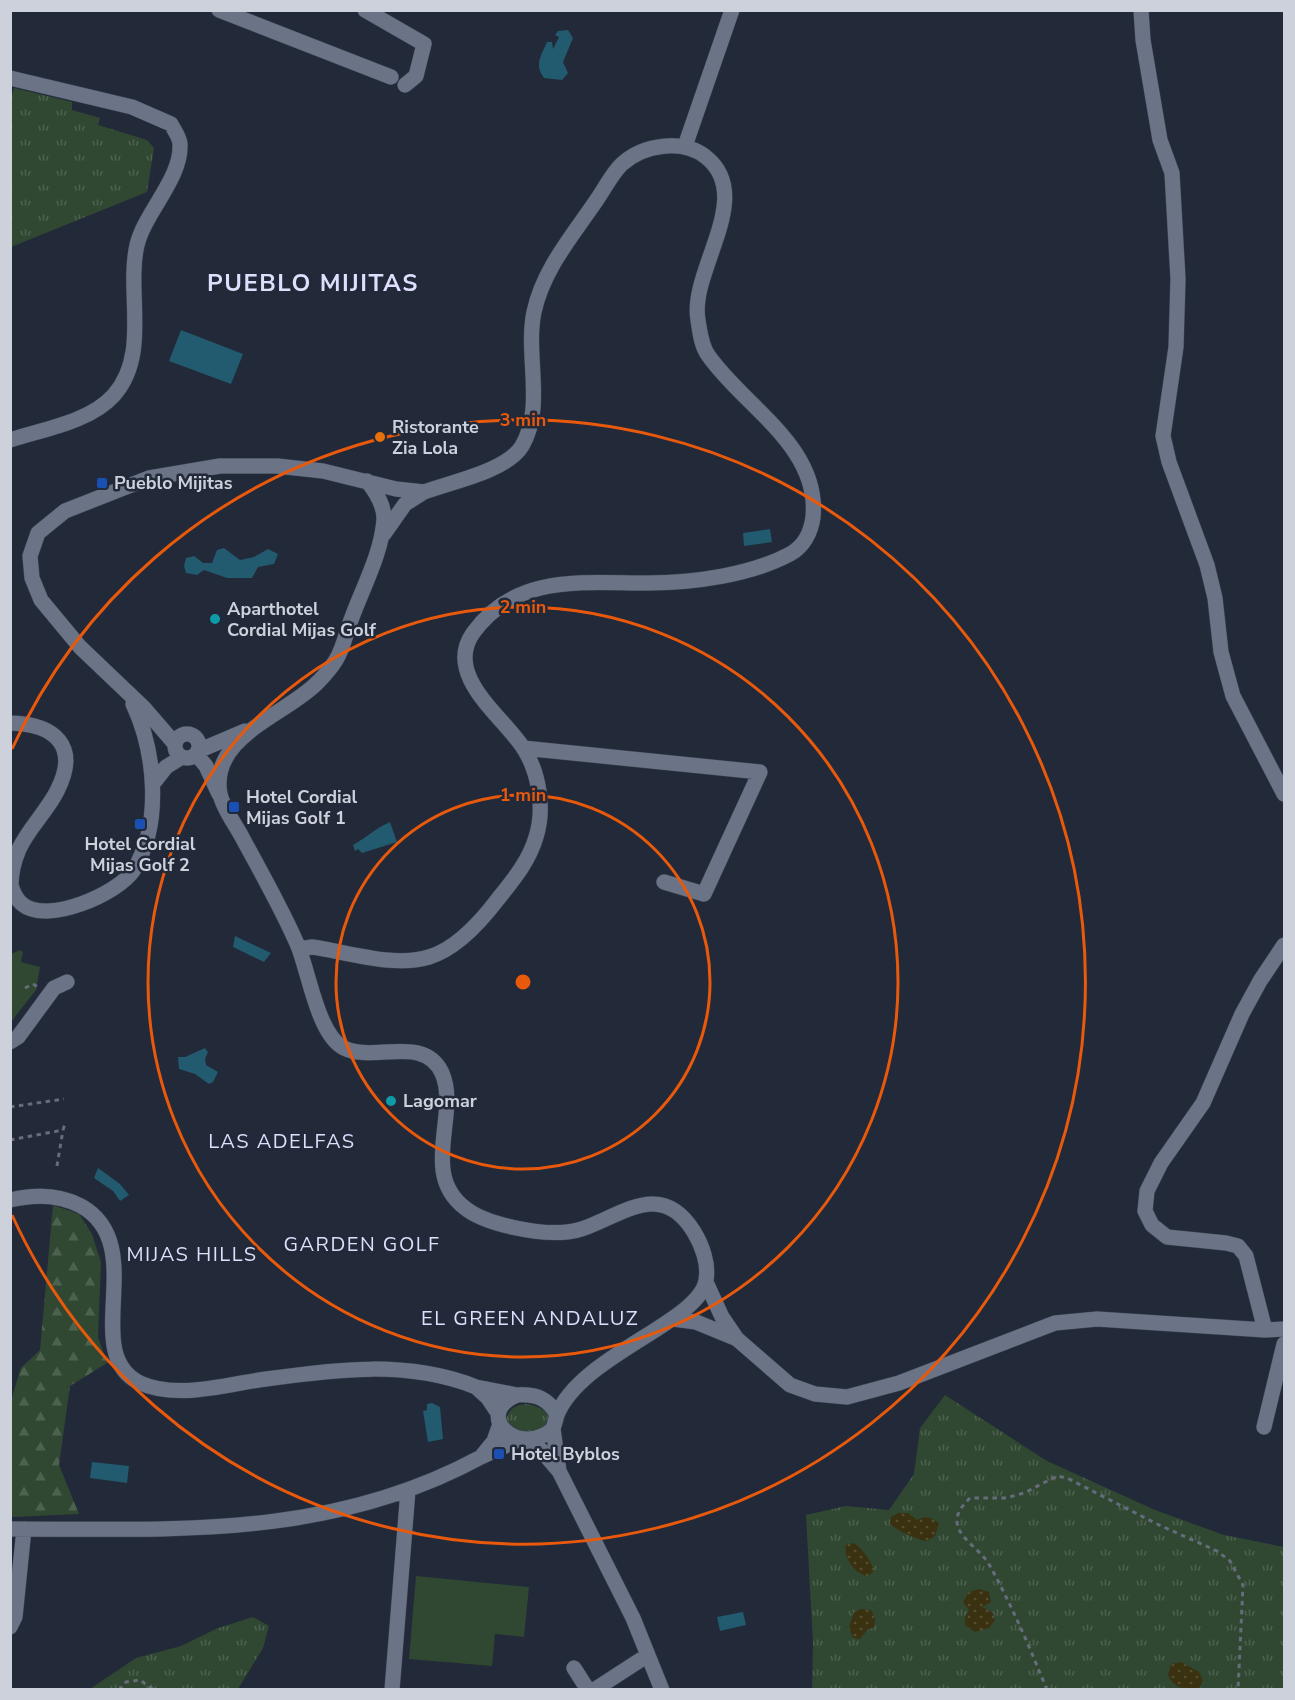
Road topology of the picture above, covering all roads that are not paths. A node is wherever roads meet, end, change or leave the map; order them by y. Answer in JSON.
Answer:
{"nodes":[{"id":1,"x":219,"y":10,"type":"edge"},
{"id":2,"x":365,"y":10,"type":"edge"},
{"id":3,"x":732,"y":10,"type":"edge"},
{"id":4,"x":1141,"y":10,"type":"edge"},
{"id":5,"x":391,"y":77,"type":"dead end"},
{"id":6,"x":10,"y":78,"type":"edge"},
{"id":7,"x":405,"y":85,"type":"dead end"},
{"id":8,"x":685,"y":146,"type":"junction"},
{"id":9,"x":10,"y":440,"type":"edge"},
{"id":10,"x":367,"y":481,"type":"junction"},
{"id":11,"x":424,"y":492,"type":"junction"},
{"id":12,"x":381,"y":540,"type":"junction"},
{"id":13,"x":128,"y":695,"type":"junction"},
{"id":14,"x":10,"y":723,"type":"edge"},
{"id":15,"x":251,"y":729,"type":"junction"},
{"id":16,"x":523,"y":748,"type":"junction"},
{"id":17,"x":185,"y":751,"type":"junction"},
{"id":18,"x":154,"y":785,"type":"junction"},
{"id":19,"x":1284,"y":794,"type":"edge"},
{"id":20,"x":220,"y":796,"type":"junction"},
{"id":21,"x":664,"y":882,"type":"dead end"},
{"id":22,"x":12,"y":895,"type":"edge"},
{"id":23,"x":1284,"y":945,"type":"edge"},
{"id":24,"x":299,"y":949,"type":"junction"},
{"id":25,"x":67,"y":982,"type":"dead end"},
{"id":26,"x":10,"y":1042,"type":"edge"},
{"id":27,"x":10,"y":1200,"type":"edge"},
{"id":28,"x":706,"y":1282,"type":"junction"},
{"id":29,"x":673,"y":1319,"type":"junction"},
{"id":30,"x":1284,"y":1329,"type":"edge"},
{"id":31,"x":1265,"y":1330,"type":"junction"},
{"id":32,"x":737,"y":1339,"type":"junction"},
{"id":33,"x":1284,"y":1344,"type":"edge"},
{"id":34,"x":476,"y":1387,"type":"junction"},
{"id":35,"x":517,"y":1395,"type":"junction"},
{"id":36,"x":499,"y":1419,"type":"junction"},
{"id":37,"x":555,"y":1422,"type":"junction"},
{"id":38,"x":1264,"y":1427,"type":"dead end"},
{"id":39,"x":523,"y":1440,"type":"junction"},
{"id":40,"x":481,"y":1457,"type":"junction"},
{"id":41,"x":559,"y":1471,"type":"junction"},
{"id":42,"x":408,"y":1490,"type":"junction"},
{"id":43,"x":17,"y":1529,"type":"edge"},
{"id":44,"x":10,"y":1627,"type":"edge"},
{"id":45,"x":648,"y":1655,"type":"junction"},
{"id":46,"x":574,"y":1668,"type":"dead end"},
{"id":47,"x":392,"y":1689,"type":"edge"},
{"id":48,"x":588,"y":1689,"type":"edge"},
{"id":49,"x":594,"y":1689,"type":"edge"},
{"id":50,"x":662,"y":1689,"type":"edge"}],
"edges":[{"from":1,"to":5,"type":"street"},
{"from":2,"to":7,"type":"street"},
{"from":3,"to":8,"type":"street"},
{"from":4,"to":19,"type":"street"},
{"from":6,"to":9,"type":"street"},
{"from":8,"to":11,"type":"street"},
{"from":8,"to":16,"type":"street"},
{"from":10,"to":11,"type":"street"},
{"from":10,"to":12,"type":"street"},
{"from":10,"to":13,"type":"street"},
{"from":11,"to":12,"type":"street"},
{"from":12,"to":15,"type":"street"},
{"from":13,"to":17,"type":"street"},
{"from":13,"to":18,"type":"street"},
{"from":14,"to":22,"type":"street"},
{"from":15,"to":17,"type":"street"},
{"from":15,"to":20,"type":"street"},
{"from":16,"to":21,"type":"street"},
{"from":16,"to":24,"type":"street"},
{"from":17,"to":18,"type":"street"},
{"from":17,"to":20,"type":"street"},
{"from":18,"to":22,"type":"street"},
{"from":20,"to":24,"type":"street"},
{"from":23,"to":31,"type":"street"},
{"from":24,"to":28,"type":"street"},
{"from":25,"to":26,"type":"street"},
{"from":27,"to":34,"type":"street"},
{"from":28,"to":29,"type":"street"},
{"from":28,"to":32,"type":"street"},
{"from":29,"to":32,"type":"street"},
{"from":29,"to":37,"type":"street"},
{"from":30,"to":31,"type":"street"},
{"from":31,"to":32,"type":"street"},
{"from":33,"to":38,"type":"street"},
{"from":34,"to":35,"type":"street"},
{"from":34,"to":36,"type":"street"},
{"from":35,"to":36,"type":"street"},
{"from":35,"to":37,"type":"street"},
{"from":36,"to":39,"type":"street"},
{"from":36,"to":40,"type":"street"},
{"from":37,"to":39,"type":"street"},
{"from":37,"to":41,"type":"street"},
{"from":39,"to":40,"type":"street"},
{"from":39,"to":41,"type":"street"},
{"from":40,"to":42,"type":"street"},
{"from":41,"to":45,"type":"street"},
{"from":42,"to":43,"type":"street"},
{"from":42,"to":47,"type":"street"},
{"from":43,"to":44,"type":"street"},
{"from":45,"to":49,"type":"street"},
{"from":45,"to":50,"type":"street"},
{"from":46,"to":48,"type":"street"}]}
